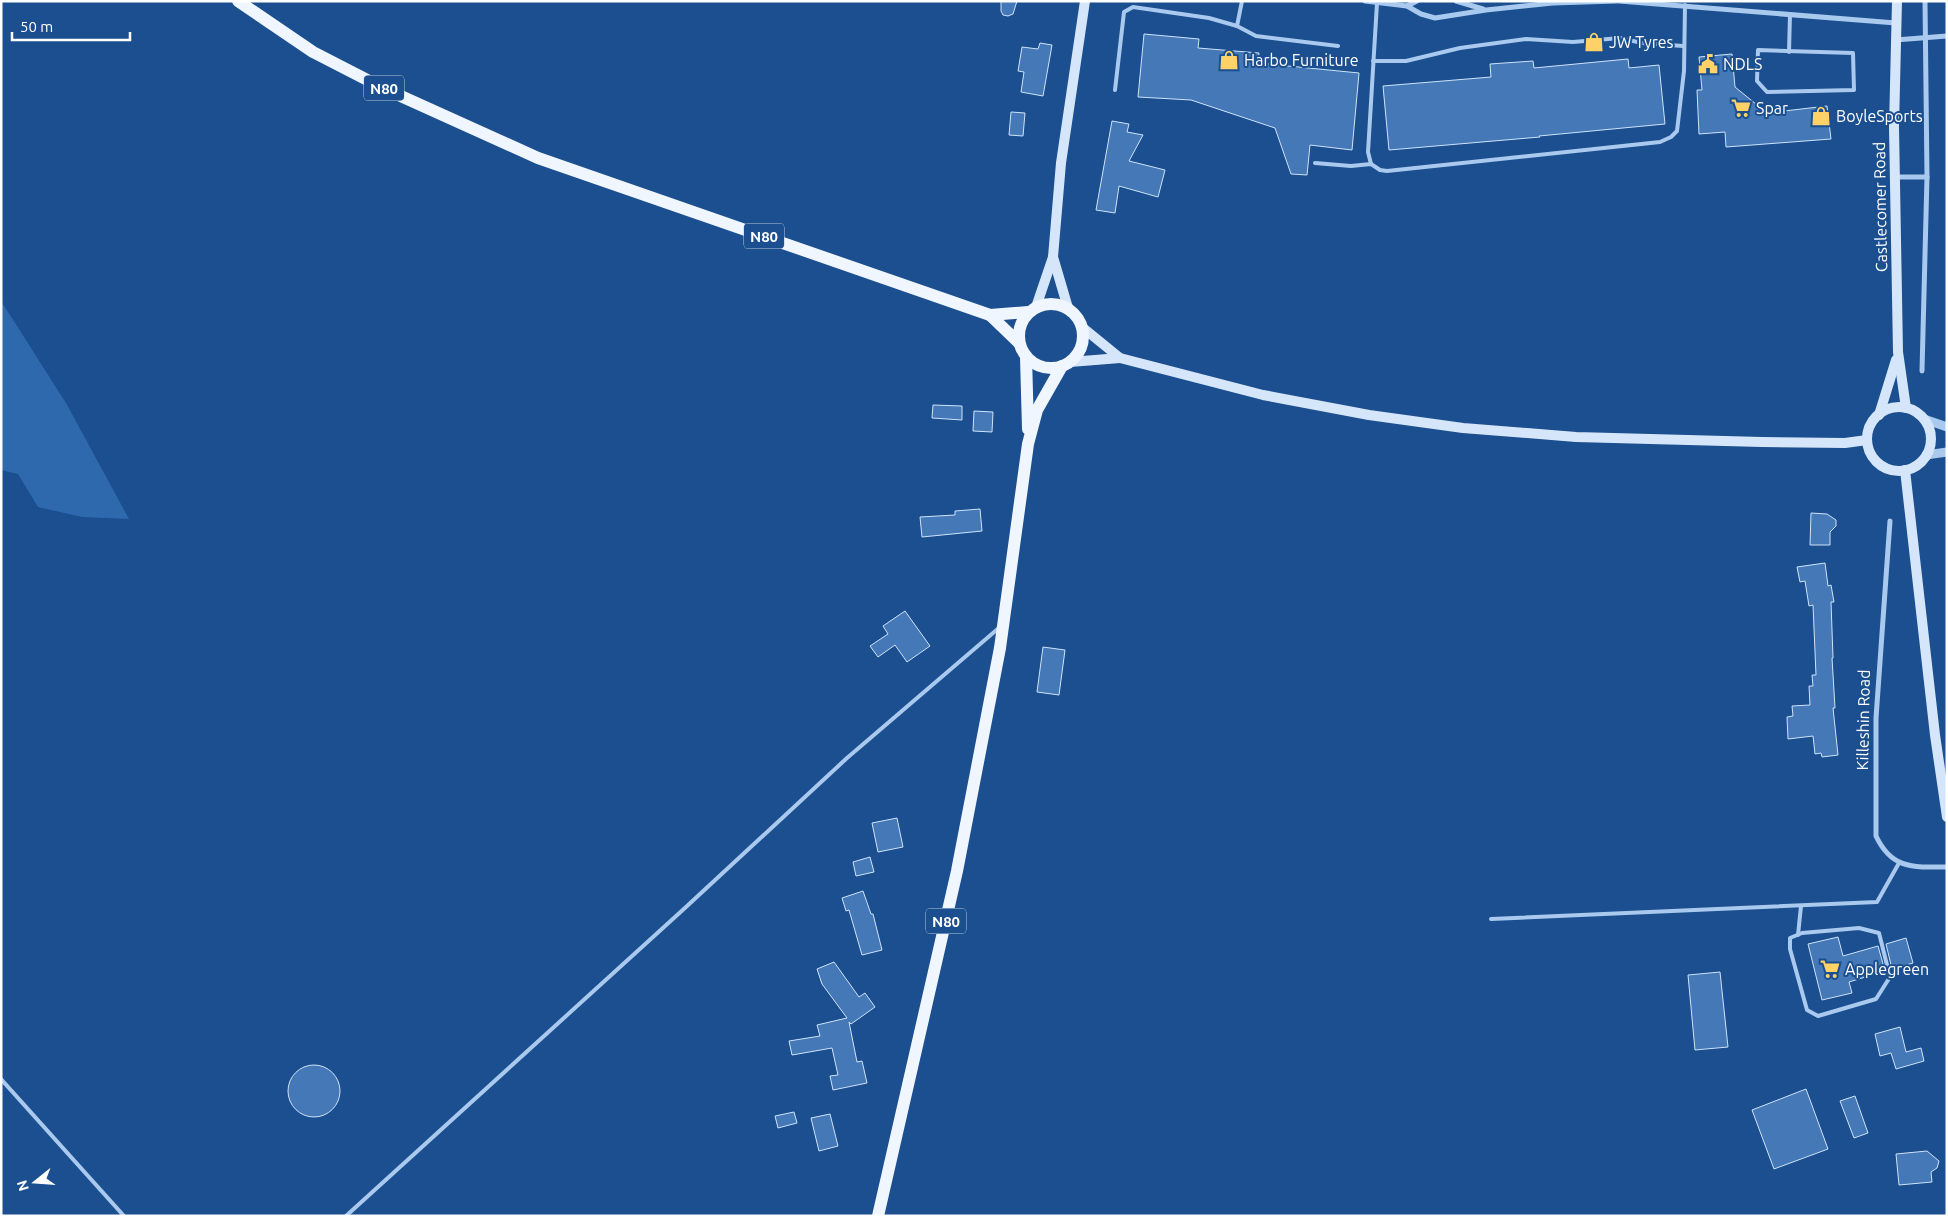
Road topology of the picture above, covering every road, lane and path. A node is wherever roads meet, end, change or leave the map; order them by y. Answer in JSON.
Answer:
{"nodes":[{"id":1,"x":239,"y":1,"type":"edge"},
{"id":2,"x":1085,"y":1,"type":"edge"},
{"id":3,"x":1242,"y":1,"type":"edge"},
{"id":4,"x":1365,"y":1,"type":"edge"},
{"id":5,"x":1417,"y":1,"type":"edge"},
{"id":6,"x":1456,"y":1,"type":"edge"},
{"id":7,"x":1618,"y":1,"type":"edge"},
{"id":8,"x":1897,"y":1,"type":"edge"},
{"id":9,"x":1925,"y":1,"type":"edge"},
{"id":10,"x":1377,"y":2,"type":"edge"},
{"id":11,"x":1683,"y":4,"type":"edge"},
{"id":12,"x":1407,"y":6,"type":"junction"},
{"id":13,"x":1486,"y":10,"type":"junction"},
{"id":14,"x":1790,"y":14,"type":"junction"},
{"id":15,"x":1896,"y":22,"type":"junction"},
{"id":16,"x":1237,"y":26,"type":"junction"},
{"id":17,"x":1947,"y":36,"type":"edge"},
{"id":18,"x":1926,"y":38,"type":"junction"},
{"id":19,"x":1895,"y":40,"type":"junction"},
{"id":20,"x":1338,"y":46,"type":"dead end"},
{"id":21,"x":1684,"y":46,"type":"junction"},
{"id":22,"x":1789,"y":52,"type":"junction"},
{"id":23,"x":1373,"y":61,"type":"junction"},
{"id":24,"x":1115,"y":90,"type":"dead end"},
{"id":25,"x":1315,"y":163,"type":"dead end"},
{"id":26,"x":1371,"y":164,"type":"junction"},
{"id":27,"x":1895,"y":177,"type":"junction"},
{"id":28,"x":1927,"y":178,"type":"junction"},
{"id":29,"x":1053,"y":257,"type":"junction"},
{"id":30,"x":1068,"y":308,"type":"junction"},
{"id":31,"x":1032,"y":310,"type":"junction"},
{"id":32,"x":990,"y":315,"type":"junction"},
{"id":33,"x":1082,"y":327,"type":"junction"},
{"id":34,"x":1019,"y":344,"type":"junction"},
{"id":35,"x":1898,"y":352,"type":"junction"},
{"id":36,"x":1026,"y":357,"type":"junction"},
{"id":37,"x":1120,"y":358,"type":"junction"},
{"id":38,"x":1066,"y":364,"type":"junction"},
{"id":39,"x":1922,"y":370,"type":"dead end"},
{"id":40,"x":1906,"y":408,"type":"junction"},
{"id":41,"x":1878,"y":414,"type":"junction"},
{"id":42,"x":1924,"y":419,"type":"junction"},
{"id":43,"x":1947,"y":426,"type":"edge"},
{"id":44,"x":1867,"y":440,"type":"junction"},
{"id":45,"x":1028,"y":444,"type":"junction"},
{"id":46,"x":1947,"y":452,"type":"edge"},
{"id":47,"x":1926,"y":455,"type":"junction"},
{"id":48,"x":1905,"y":470,"type":"junction"},
{"id":49,"x":1890,"y":521,"type":"dead end"},
{"id":50,"x":1004,"y":624,"type":"junction"},
{"id":51,"x":1947,"y":817,"type":"edge"},
{"id":52,"x":1900,"y":863,"type":"junction"},
{"id":53,"x":1947,"y":867,"type":"edge"},
{"id":54,"x":1801,"y":906,"type":"junction"},
{"id":55,"x":1491,"y":918,"type":"dead end"},
{"id":56,"x":1798,"y":935,"type":"junction"},
{"id":57,"x":1,"y":1079,"type":"edge"},
{"id":58,"x":124,"y":1216,"type":"edge"},
{"id":59,"x":346,"y":1216,"type":"edge"},
{"id":60,"x":878,"y":1216,"type":"edge"}],
"edges":[{"from":1,"to":32,"type":"main road","number":"N80"},
{"from":2,"to":29,"type":"main road"},
{"from":3,"to":16,"type":"lane"},
{"from":4,"to":10,"type":"street"},
{"from":5,"to":12,"type":"street"},
{"from":6,"to":13,"type":"street"},
{"from":7,"to":11,"type":"street"},
{"from":7,"to":13,"type":"street"},
{"from":8,"to":15,"type":"main road","name":"Castlecomer Road"},
{"from":9,"to":18,"type":"street"},
{"from":10,"to":12,"type":"street"},
{"from":10,"to":23,"type":"lane"},
{"from":11,"to":14,"type":"street"},
{"from":11,"to":21,"type":"lane"},
{"from":12,"to":13,"type":"street"},
{"from":14,"to":15,"type":"street"},
{"from":14,"to":22,"type":"lane"},
{"from":15,"to":19,"type":"main road","name":"Castlecomer Road"},
{"from":16,"to":20,"type":"lane"},
{"from":16,"to":24,"type":"lane"},
{"from":17,"to":18,"type":"street"},
{"from":18,"to":19,"type":"street"},
{"from":18,"to":28,"type":"street"},
{"from":19,"to":27,"type":"main road","name":"Castlecomer Road"},
{"from":21,"to":23,"type":"lane"},
{"from":21,"to":26,"type":"lane"},
{"from":22,"to":22,"type":"lane"},
{"from":23,"to":26,"type":"lane"},
{"from":25,"to":26,"type":"lane"},
{"from":27,"to":28,"type":"street"},
{"from":27,"to":35,"type":"main road","name":"Castlecomer Road"},
{"from":28,"to":39,"type":"street"},
{"from":29,"to":30,"type":"main road"},
{"from":29,"to":31,"type":"main road"},
{"from":30,"to":31,"type":"main road","number":"N80"},
{"from":30,"to":33,"type":"main road"},
{"from":31,"to":32,"type":"main road","number":"N80"},
{"from":31,"to":34,"type":"main road"},
{"from":32,"to":34,"type":"main road","number":"N80"},
{"from":33,"to":37,"type":"main road"},
{"from":33,"to":38,"type":"main road","number":"N80"},
{"from":34,"to":36,"type":"main road","number":"N80"},
{"from":35,"to":40,"type":"main road","name":"Castlecomer Road"},
{"from":35,"to":41,"type":"main road","name":"Castlecomer Road"},
{"from":36,"to":38,"type":"main road"},
{"from":36,"to":45,"type":"main road","number":"N80"},
{"from":37,"to":38,"type":"main road"},
{"from":37,"to":44,"type":"main road"},
{"from":38,"to":45,"type":"main road","number":"N80"},
{"from":40,"to":41,"type":"main road"},
{"from":40,"to":42,"type":"main road"},
{"from":41,"to":44,"type":"main road"},
{"from":42,"to":43,"type":"street"},
{"from":42,"to":47,"type":"main road"},
{"from":44,"to":48,"type":"main road"},
{"from":45,"to":50,"type":"main road","number":"N80"},
{"from":46,"to":47,"type":"street"},
{"from":47,"to":48,"type":"main road"},
{"from":48,"to":51,"type":"main road"},
{"from":49,"to":52,"type":"street","name":"Killeshin Road"},
{"from":50,"to":59,"type":"lane"},
{"from":50,"to":60,"type":"main road","number":"N80"},
{"from":52,"to":53,"type":"street","name":"Killeshin Road"},
{"from":52,"to":54,"type":"lane"},
{"from":54,"to":55,"type":"lane"},
{"from":54,"to":56,"type":"lane"},
{"from":56,"to":56,"type":"lane"},
{"from":57,"to":58,"type":"lane"}]}
